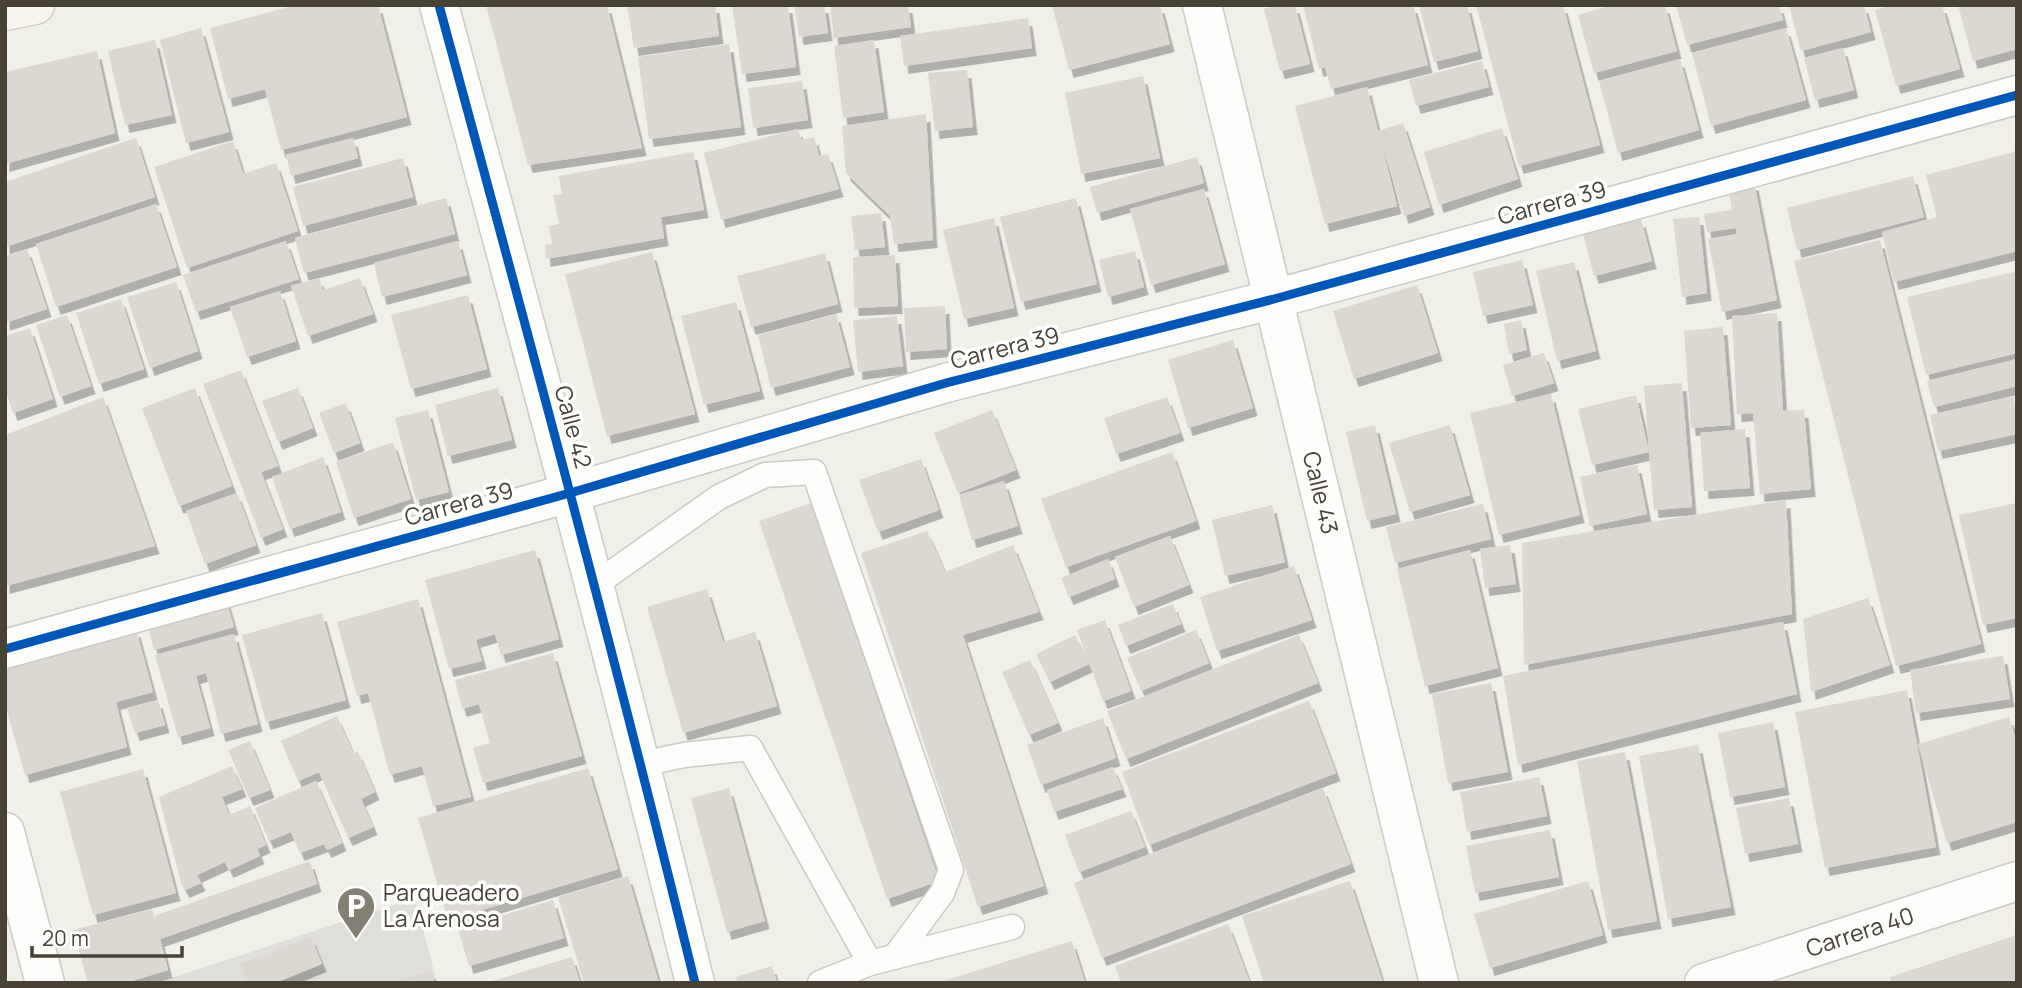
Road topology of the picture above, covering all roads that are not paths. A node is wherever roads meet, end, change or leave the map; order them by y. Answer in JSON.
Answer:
{"nodes":[{"id":1,"x":35,"y":5,"type":"edge"},
{"id":2,"x":439,"y":5,"type":"edge"},
{"id":3,"x":1202,"y":5,"type":"edge"},
{"id":4,"x":5,"y":11,"type":"edge"},
{"id":5,"x":2017,"y":95,"type":"edge"},
{"id":6,"x":1274,"y":299,"type":"junction"},
{"id":7,"x":570,"y":493,"type":"junction"},
{"id":8,"x":593,"y":586,"type":"junction"},
{"id":9,"x":5,"y":649,"type":"edge"},
{"id":10,"x":641,"y":764,"type":"junction"},
{"id":11,"x":5,"y":832,"type":"edge"},
{"id":12,"x":2017,"y":881,"type":"edge"},
{"id":13,"x":1012,"y":928,"type":"dead end"},
{"id":14,"x":896,"y":955,"type":"junction"},
{"id":15,"x":870,"y":963,"type":"junction"},
{"id":16,"x":45,"y":983,"type":"edge"},
{"id":17,"x":695,"y":983,"type":"edge"},
{"id":18,"x":820,"y":983,"type":"edge"},
{"id":19,"x":1438,"y":983,"type":"edge"},
{"id":20,"x":1704,"y":983,"type":"edge"}],
"edges":[{"from":1,"to":4,"type":"main road"},
{"from":2,"to":7,"type":"street","name":"Calle 42"},
{"from":3,"to":6,"type":"street","name":"Calle 43"},
{"from":5,"to":6,"type":"street","name":"Carrera 39"},
{"from":6,"to":7,"type":"street","name":"Carrera 39"},
{"from":6,"to":19,"type":"street","name":"Calle 43"},
{"from":7,"to":8,"type":"street","name":"Calle 42"},
{"from":7,"to":9,"type":"street","name":"Carrera 39"},
{"from":8,"to":10,"type":"street","name":"Calle 42"},
{"from":8,"to":14,"type":"lane"},
{"from":10,"to":15,"type":"lane"},
{"from":10,"to":17,"type":"street","name":"Calle 42"},
{"from":11,"to":16,"type":"street"},
{"from":12,"to":20,"type":"street","name":"Carrera 40"},
{"from":13,"to":14,"type":"lane"},
{"from":14,"to":15,"type":"lane"},
{"from":15,"to":18,"type":"lane"}]}
